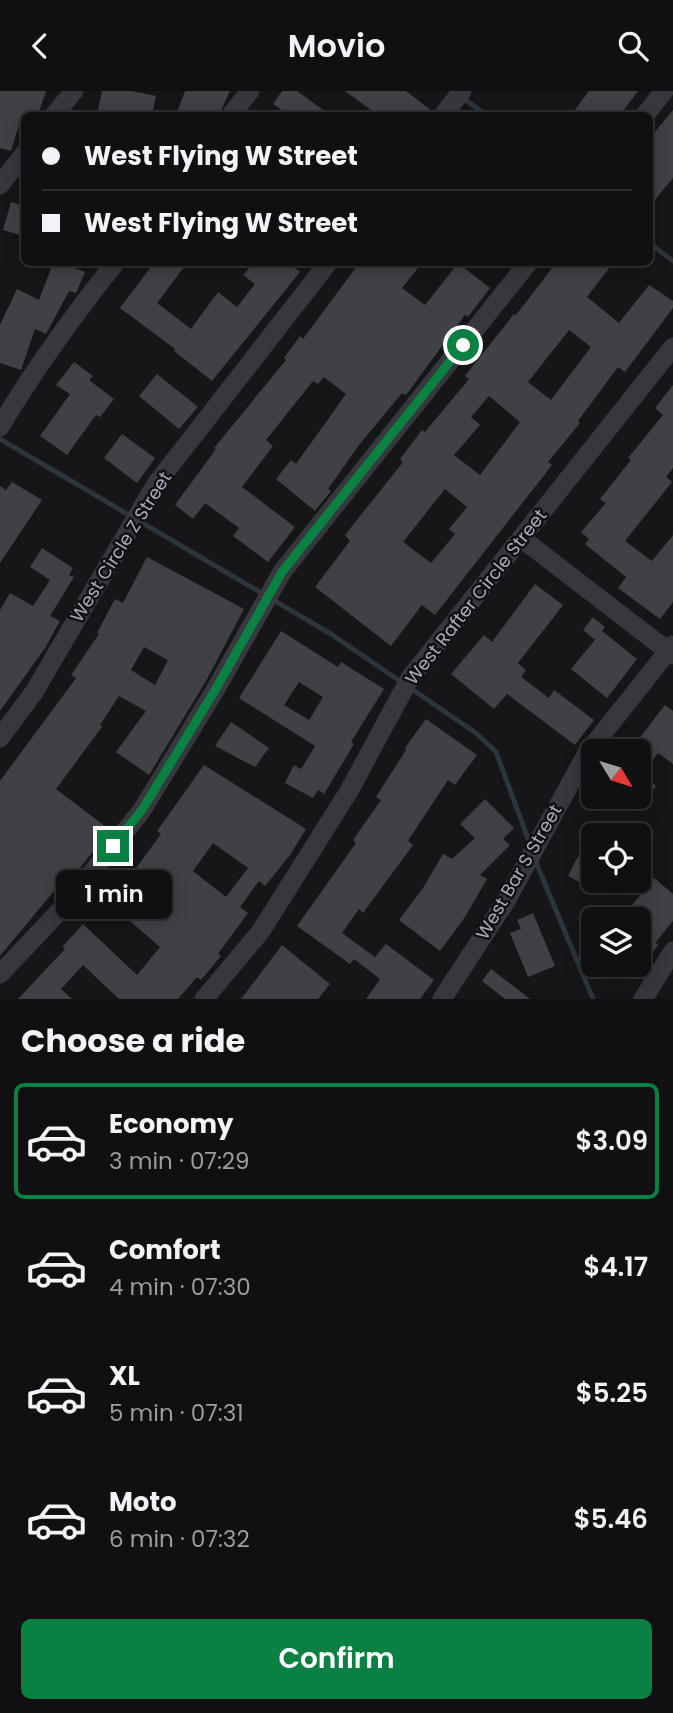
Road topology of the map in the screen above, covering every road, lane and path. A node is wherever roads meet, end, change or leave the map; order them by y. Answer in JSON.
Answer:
{"nodes":[{"id":1,"x":74,"y":91,"type":"edge"},
{"id":2,"x":250,"y":91,"type":"edge"},
{"id":3,"x":462,"y":91,"type":"edge"},
{"id":4,"x":664,"y":91,"type":"edge"},
{"id":5,"x":56,"y":112,"type":"edge"},
{"id":6,"x":233,"y":112,"type":"edge"},
{"id":7,"x":445,"y":112,"type":"edge"},
{"id":8,"x":647,"y":112,"type":"edge"},
{"id":9,"x":21,"y":158,"type":"edge"},
{"id":10,"x":0,"y":185,"type":"edge"},
{"id":11,"x":114,"y":266,"type":"edge"},
{"id":12,"x":326,"y":266,"type":"edge"},
{"id":13,"x":526,"y":266,"type":"edge"},
{"id":14,"x":673,"y":347,"type":"edge"},
{"id":15,"x":0,"y":427,"type":"edge"},
{"id":16,"x":521,"y":538,"type":"junction"},
{"id":17,"x":671,"y":650,"type":"edge"},
{"id":18,"x":0,"y":738,"type":"edge"},
{"id":19,"x":673,"y":951,"type":"edge"},
{"id":20,"x":0,"y":974,"type":"edge"},
{"id":21,"x":204,"y":999,"type":"edge"},
{"id":22,"x":442,"y":999,"type":"edge"},
{"id":23,"x":643,"y":999,"type":"edge"}],
"edges":[{"from":1,"to":5,"type":"street"},
{"from":2,"to":6,"type":"street"},
{"from":3,"to":7,"type":"street"},
{"from":4,"to":8,"type":"street"},
{"from":9,"to":10,"type":"street"},
{"from":11,"to":15,"type":"street"},
{"from":12,"to":18,"type":"street","name":"West Circle Z Street"},
{"from":13,"to":20,"type":"street"},
{"from":14,"to":16,"type":"street","name":"West Rafter Circle Street"},
{"from":16,"to":17,"type":"street"},
{"from":16,"to":21,"type":"street","name":"West Rafter Circle Street"},
{"from":17,"to":22,"type":"street","name":"West Bar S Street"},
{"from":19,"to":23,"type":"street"}]}
